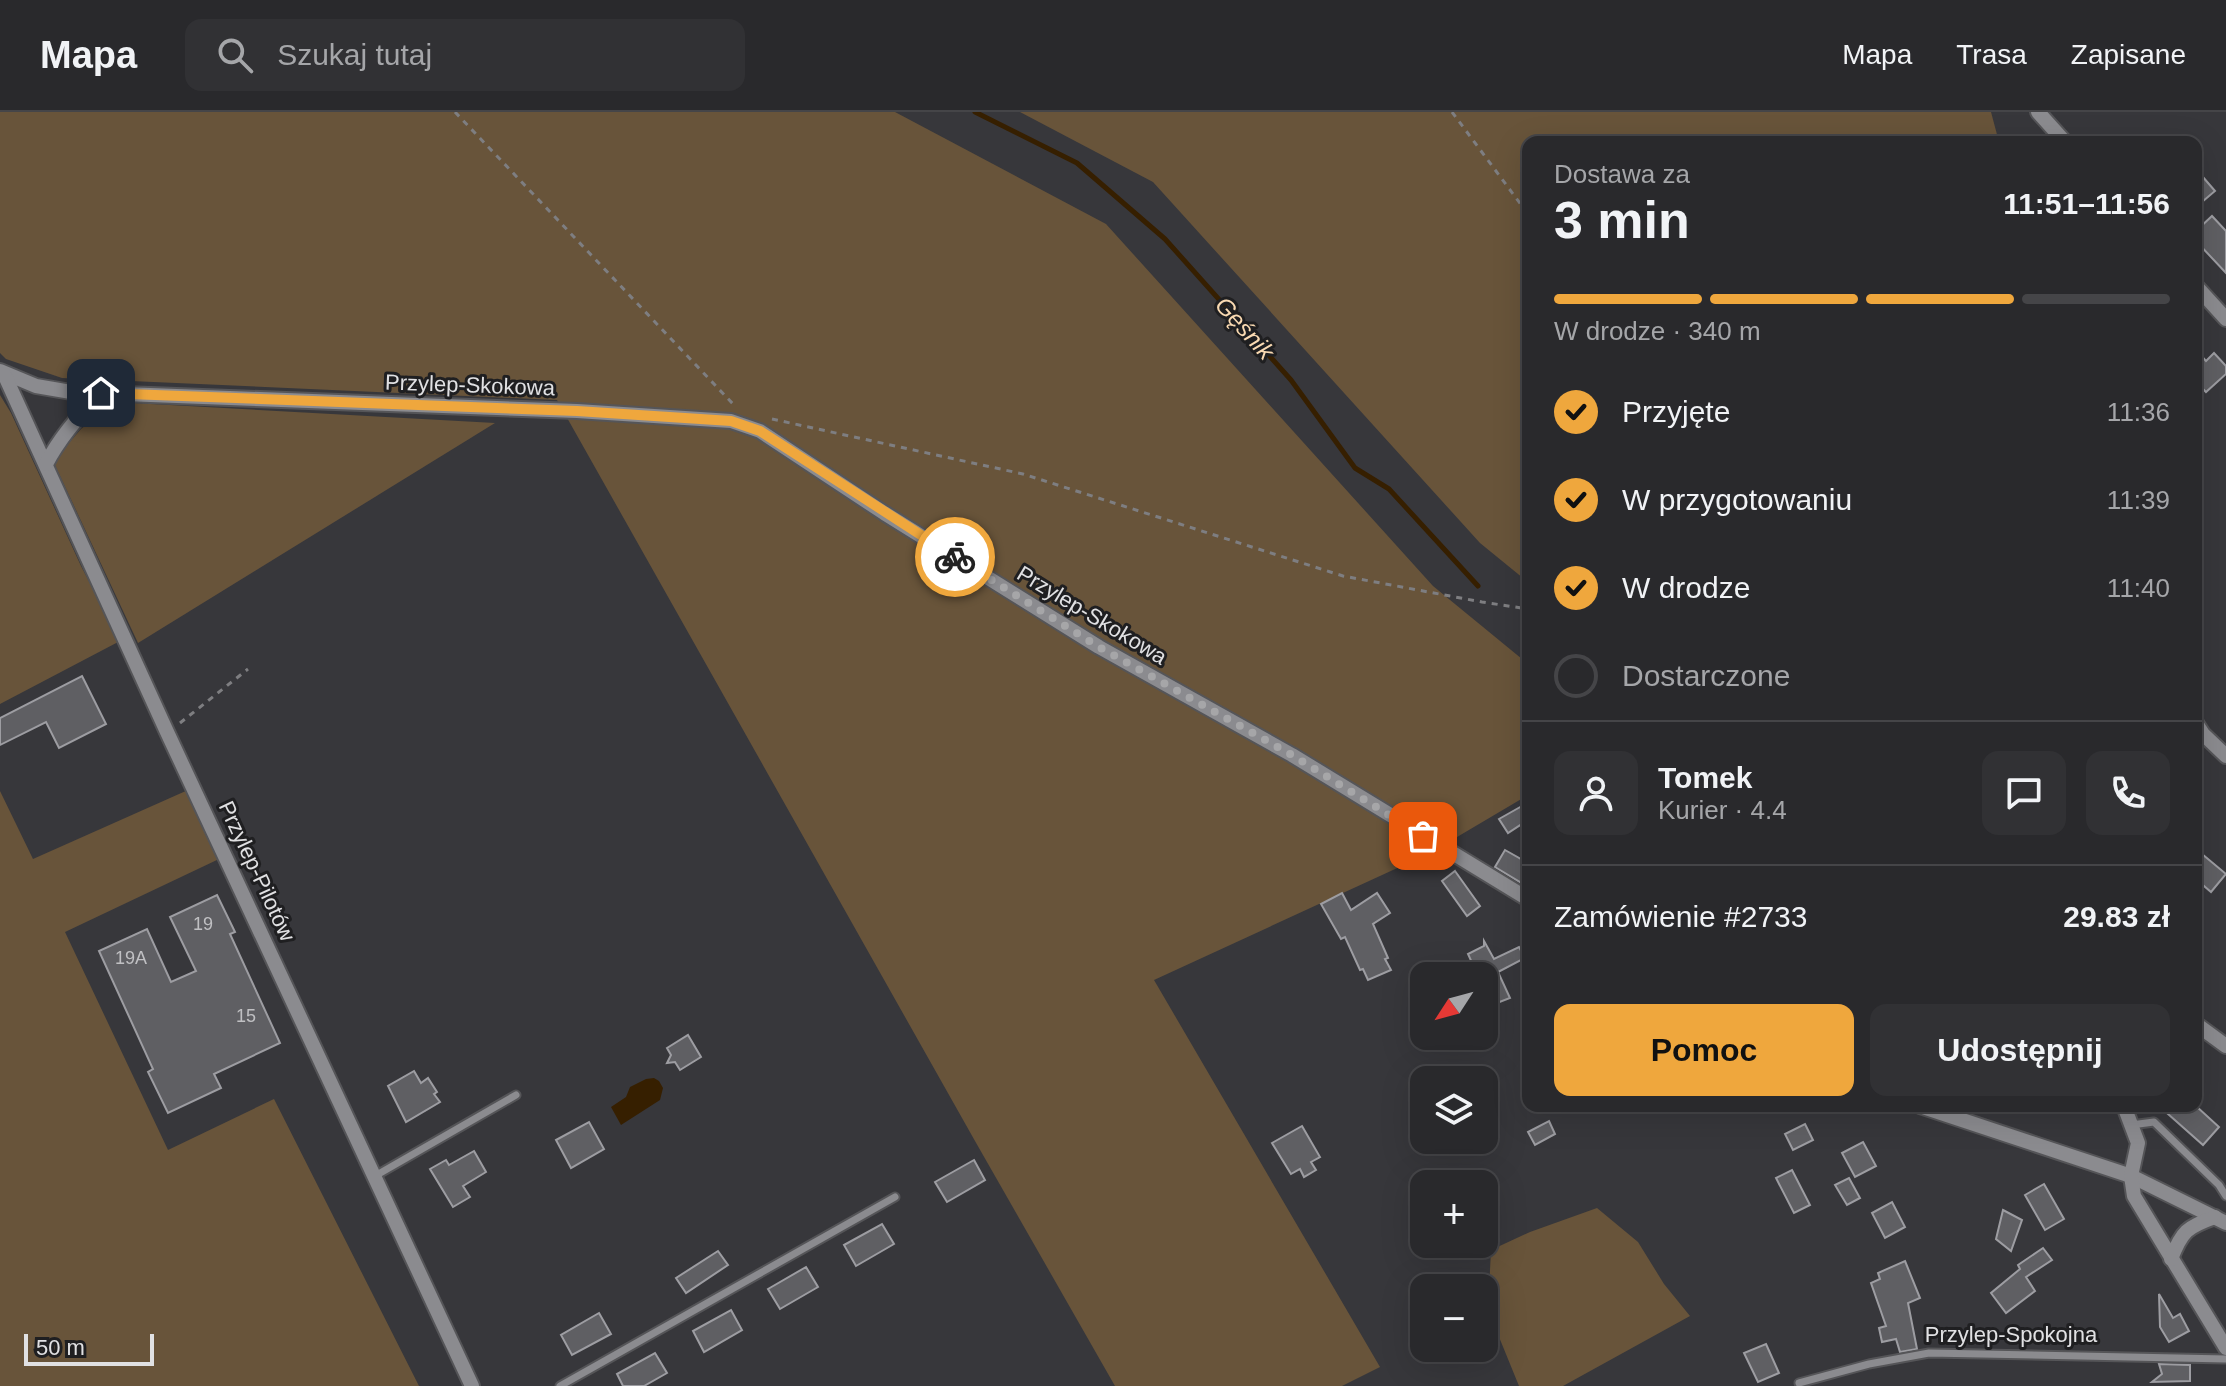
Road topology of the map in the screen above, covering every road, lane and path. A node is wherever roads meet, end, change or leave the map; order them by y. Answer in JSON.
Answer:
{"nodes":[{"id":1,"x":455,"y":112,"type":"edge"},
{"id":2,"x":1452,"y":112,"type":"edge"},
{"id":3,"x":2038,"y":112,"type":"edge"},
{"id":4,"x":2060,"y":136,"type":"edge"},
{"id":5,"x":1522,"y":206,"type":"edge"},
{"id":6,"x":2202,"y":293,"type":"edge"},
{"id":7,"x":2226,"y":319,"type":"edge"},
{"id":8,"x":2,"y":373,"type":"edge"},
{"id":9,"x":101,"y":393,"type":"junction"},
{"id":10,"x":770,"y":418,"type":"dead end"},
{"id":11,"x":760,"y":431,"type":"junction"},
{"id":12,"x":46,"y":464,"type":"junction"},
{"id":13,"x":1522,"y":608,"type":"edge"},
{"id":14,"x":248,"y":669,"type":"dead end"},
{"id":15,"x":167,"y":732,"type":"junction"},
{"id":16,"x":2202,"y":732,"type":"edge"},
{"id":17,"x":2226,"y":756,"type":"edge"},
{"id":18,"x":1522,"y":895,"type":"edge"},
{"id":19,"x":2202,"y":1028,"type":"edge"},
{"id":20,"x":2226,"y":1046,"type":"edge"},
{"id":21,"x":516,"y":1095,"type":"dead end"},
{"id":22,"x":1938,"y":1112,"type":"edge"},
{"id":23,"x":2126,"y":1112,"type":"edge"},
{"id":24,"x":2131,"y":1125,"type":"junction"},
{"id":25,"x":375,"y":1176,"type":"junction"},
{"id":26,"x":2131,"y":1176,"type":"junction"},
{"id":27,"x":2226,"y":1196,"type":"edge"},
{"id":28,"x":895,"y":1197,"type":"dead end"},
{"id":29,"x":2220,"y":1220,"type":"edge"},
{"id":30,"x":2171,"y":1259,"type":"junction"},
{"id":31,"x":2226,"y":1348,"type":"edge"},
{"id":32,"x":2226,"y":1359,"type":"edge"},
{"id":33,"x":1799,"y":1383,"type":"dead end"},
{"id":34,"x":472,"y":1386,"type":"edge"},
{"id":35,"x":560,"y":1386,"type":"edge"}],
"edges":[{"from":1,"to":11,"type":"path"},
{"from":2,"to":5,"type":"path"},
{"from":3,"to":4,"type":"street"},
{"from":6,"to":7,"type":"street"},
{"from":8,"to":9,"type":"street","name":"Przylep-Skokowa"},
{"from":8,"to":12,"type":"street","name":"Przylep-Pilotów"},
{"from":9,"to":11,"type":"street","name":"Przylep-Skokowa"},
{"from":9,"to":12,"type":"street"},
{"from":10,"to":13,"type":"path"},
{"from":11,"to":18,"type":"street","name":"Przylep-Skokowa"},
{"from":12,"to":15,"type":"street","name":"Przylep-Pilotów"},
{"from":14,"to":15,"type":"path"},
{"from":15,"to":25,"type":"street","name":"Przylep-Pilotów"},
{"from":16,"to":17,"type":"street"},
{"from":19,"to":20,"type":"street"},
{"from":21,"to":25,"type":"lane"},
{"from":22,"to":26,"type":"street"},
{"from":23,"to":24,"type":"street"},
{"from":24,"to":26,"type":"street"},
{"from":24,"to":27,"type":"lane"},
{"from":25,"to":34,"type":"street","name":"Przylep-Pilotów"},
{"from":26,"to":29,"type":"street"},
{"from":26,"to":30,"type":"street"},
{"from":28,"to":35,"type":"lane"},
{"from":29,"to":30,"type":"street"},
{"from":30,"to":31,"type":"street"},
{"from":32,"to":33,"type":"lane","name":"Przylep-Spokojna"}]}
